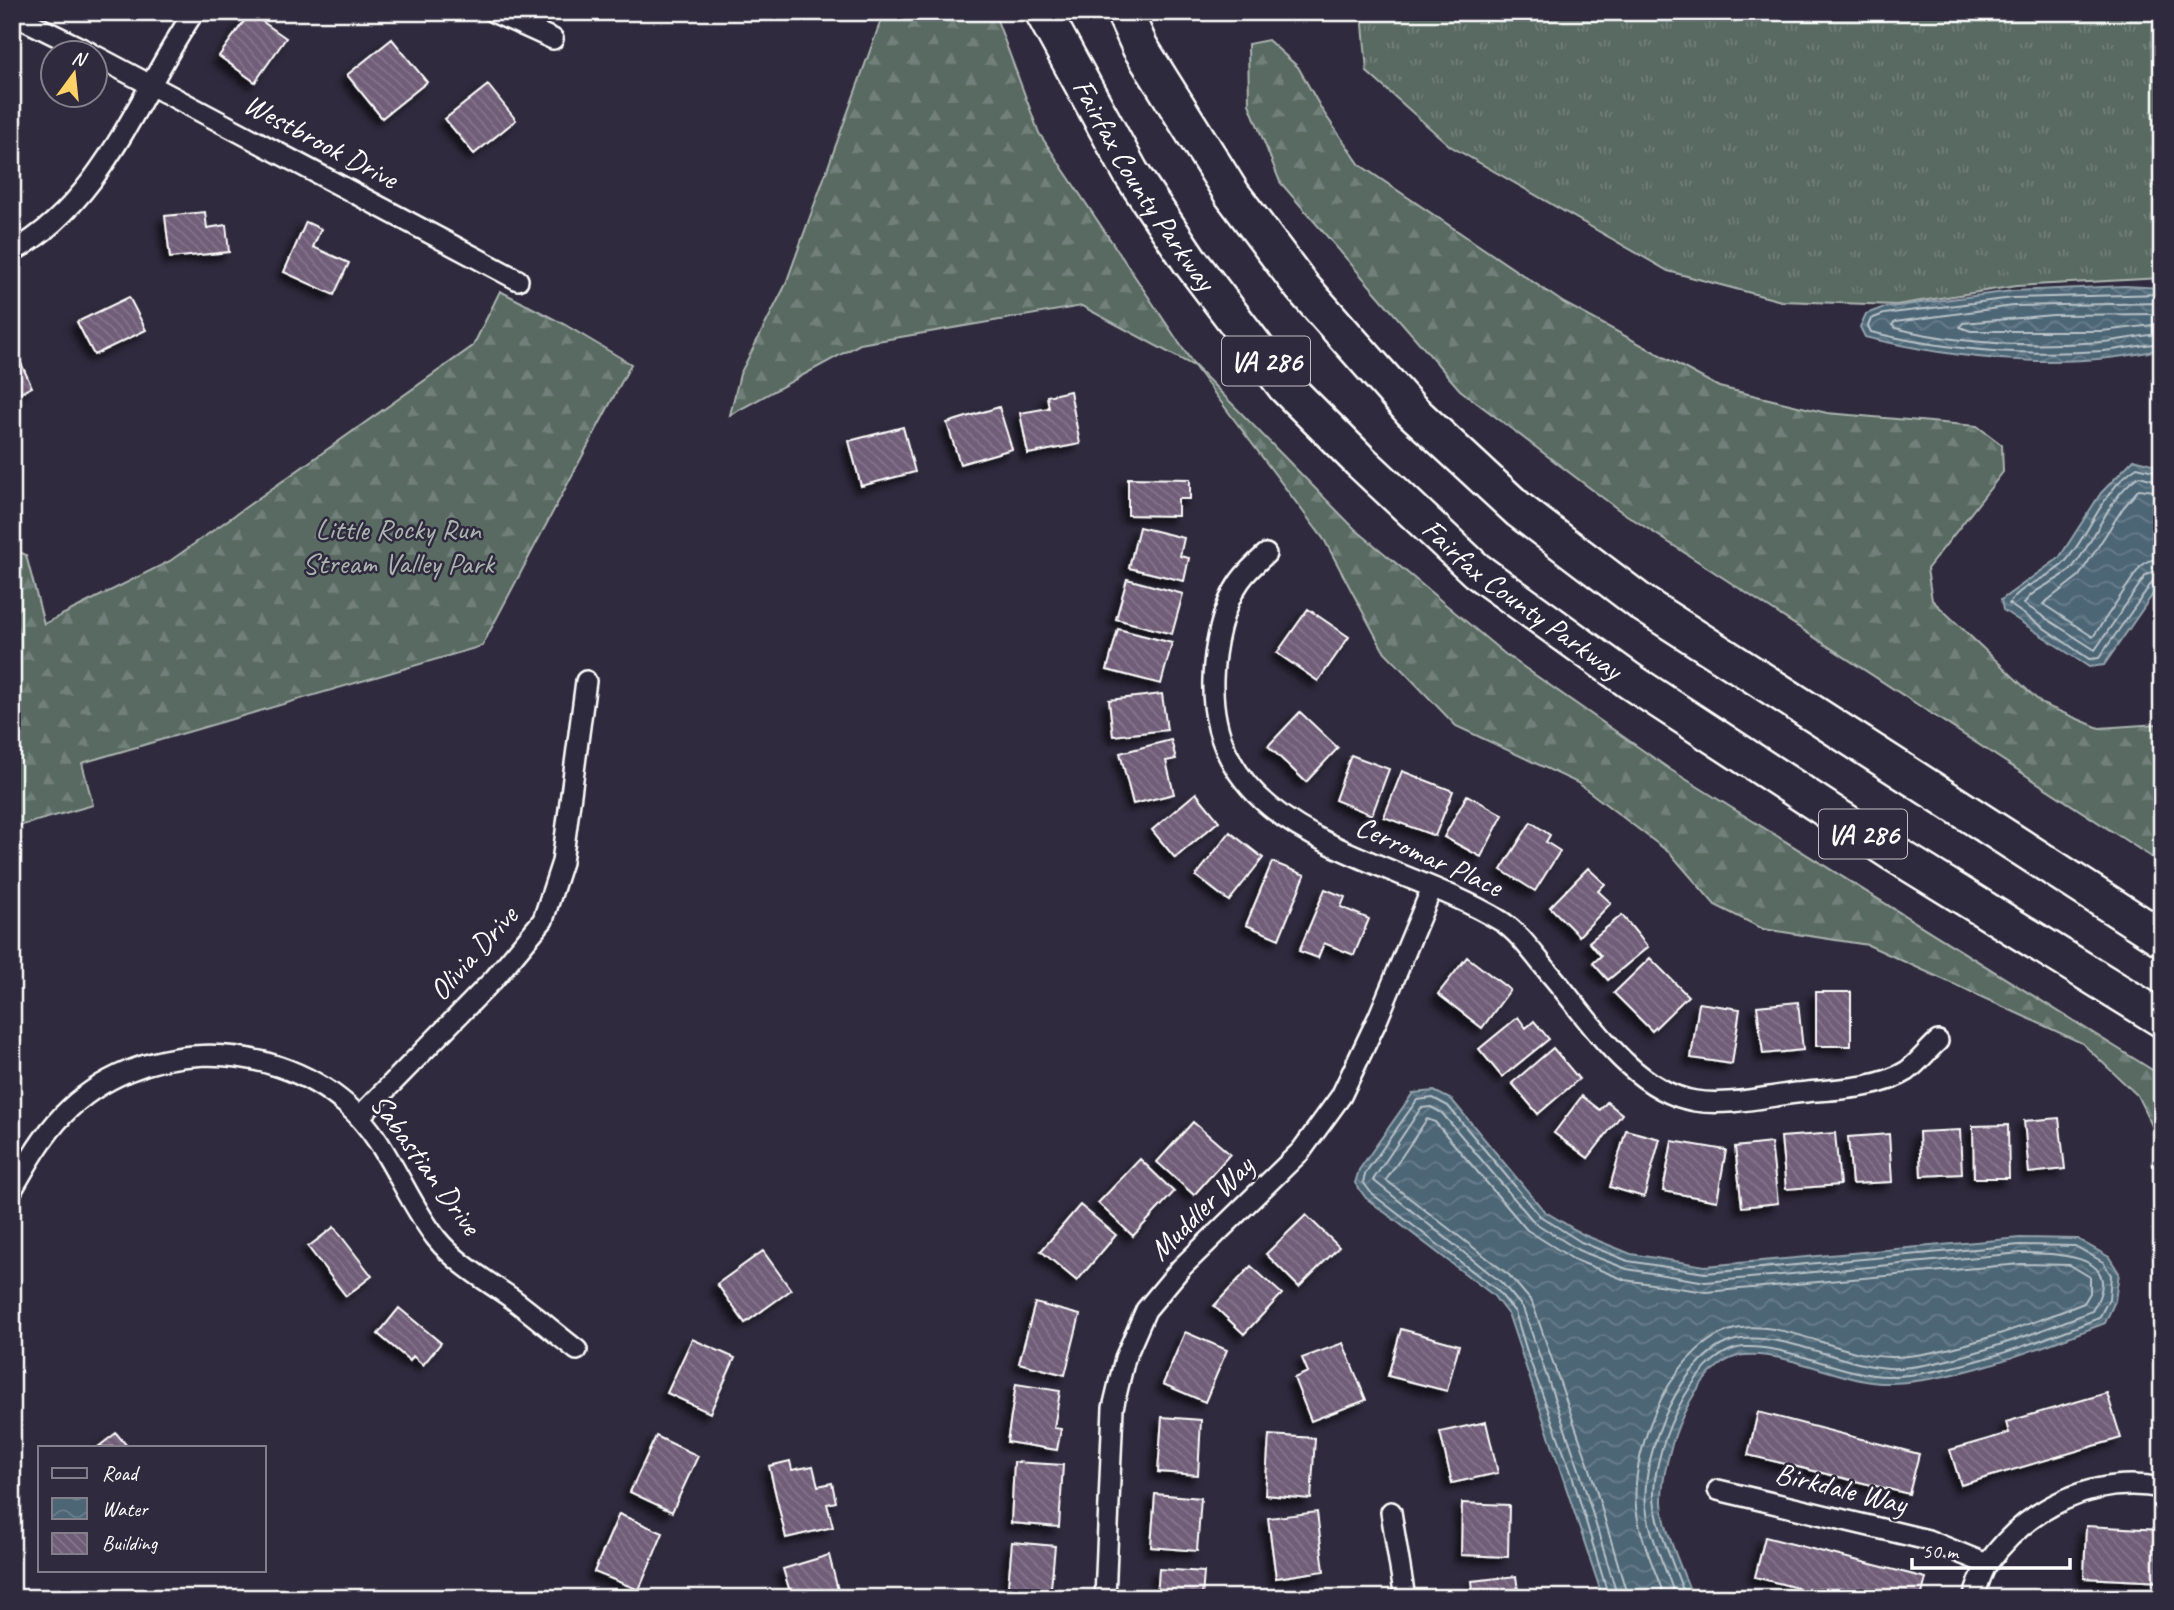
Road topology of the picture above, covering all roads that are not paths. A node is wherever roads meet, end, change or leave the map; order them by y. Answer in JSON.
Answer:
{"nodes":[{"id":1,"x":194,"y":12,"type":"edge"},
{"id":2,"x":493,"y":12,"type":"edge"},
{"id":3,"x":1043,"y":12,"type":"edge"},
{"id":4,"x":1124,"y":12,"type":"edge"},
{"id":5,"x":12,"y":14,"type":"edge"},
{"id":6,"x":61,"y":38,"type":"edge"},
{"id":7,"x":553,"y":39,"type":"dead end"},
{"id":8,"x":108,"y":62,"type":"edge"},
{"id":9,"x":150,"y":83,"type":"junction"},
{"id":10,"x":12,"y":252,"type":"edge"},
{"id":11,"x":518,"y":280,"type":"dead end"},
{"id":12,"x":1266,"y":554,"type":"dead end"},
{"id":13,"x":586,"y":681,"type":"dead end"},
{"id":14,"x":1432,"y":888,"type":"junction"},
{"id":15,"x":2162,"y":938,"type":"edge"},
{"id":16,"x":2162,"y":1019,"type":"edge"},
{"id":17,"x":1938,"y":1041,"type":"dead end"},
{"id":18,"x":359,"y":1117,"type":"junction"},
{"id":19,"x":12,"y":1190,"type":"edge"},
{"id":20,"x":577,"y":1350,"type":"dead end"},
{"id":21,"x":2162,"y":1488,"type":"edge"},
{"id":22,"x":1718,"y":1490,"type":"dead end"},
{"id":23,"x":1391,"y":1512,"type":"dead end"},
{"id":24,"x":1987,"y":1564,"type":"junction"},
{"id":25,"x":1105,"y":1598,"type":"edge"},
{"id":26,"x":1405,"y":1598,"type":"edge"},
{"id":27,"x":1973,"y":1598,"type":"edge"}],
"edges":[{"from":1,"to":9,"type":"street"},
{"from":2,"to":7,"type":"street"},
{"from":3,"to":16,"type":"highway","name":"Fairfax County Parkway","number":"VA 286"},
{"from":4,"to":15,"type":"highway","number":"VA 286"},
{"from":5,"to":6,"type":"street"},
{"from":8,"to":9,"type":"street","name":"Westbrook Drive"},
{"from":9,"to":10,"type":"street"},
{"from":9,"to":11,"type":"street","name":"Westbrook Drive"},
{"from":12,"to":14,"type":"street","name":"Cerromar Place"},
{"from":13,"to":18,"type":"street","name":"Olivia Drive"},
{"from":14,"to":17,"type":"street","name":"Cerromar Place"},
{"from":14,"to":25,"type":"street","name":"Muddler Way"},
{"from":18,"to":19,"type":"street","name":"Sabastian Drive"},
{"from":18,"to":20,"type":"street","name":"Sabastian Drive"},
{"from":21,"to":24,"type":"street"},
{"from":22,"to":24,"type":"street","name":"Birkdale Way"},
{"from":23,"to":26,"type":"street"},
{"from":24,"to":27,"type":"street"}]}
